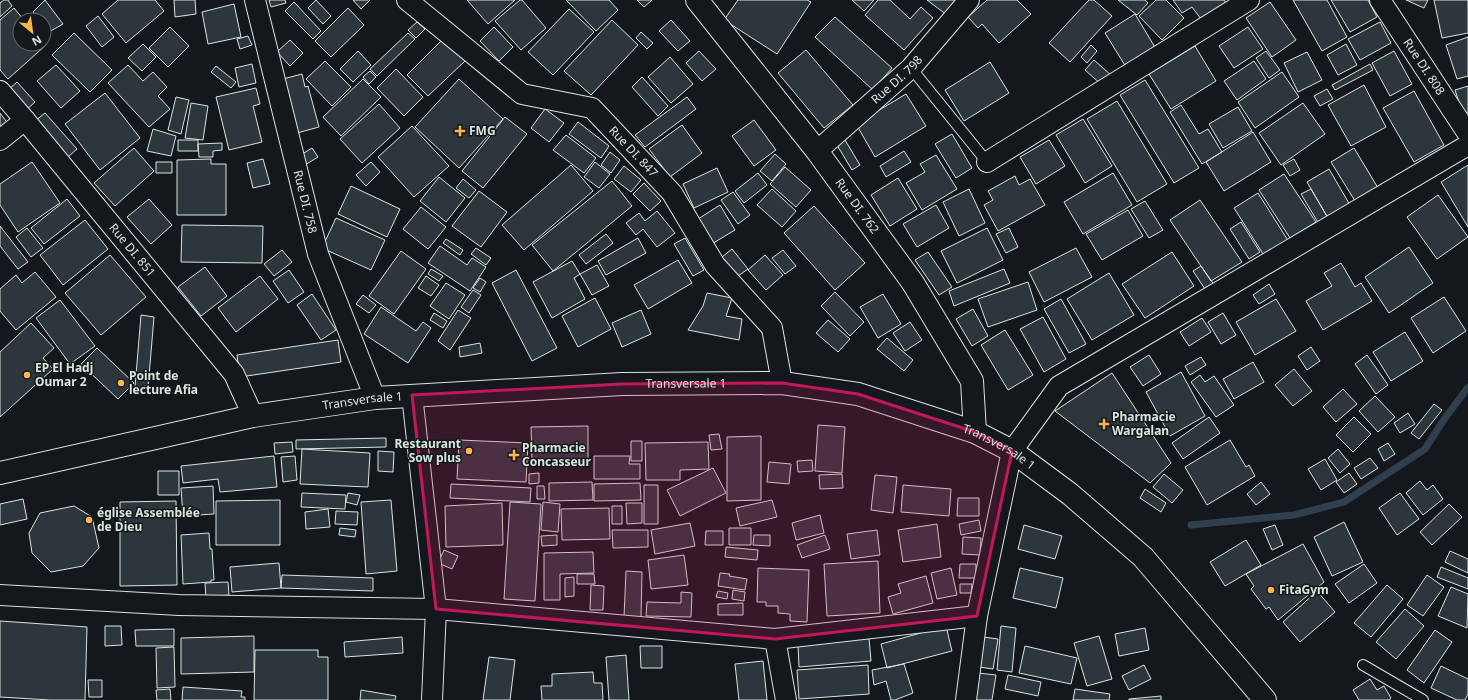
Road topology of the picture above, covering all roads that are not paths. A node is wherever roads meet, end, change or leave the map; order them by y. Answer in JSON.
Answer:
{"nodes":[{"id":1,"x":255,"y":0,"type":"edge"},
{"id":2,"x":407,"y":0,"type":"edge"},
{"id":3,"x":697,"y":0,"type":"edge"},
{"id":4,"x":969,"y":0,"type":"edge"},
{"id":5,"x":1249,"y":0,"type":"edge"},
{"id":6,"x":1380,"y":0,"type":"edge"},
{"id":7,"x":911,"y":68,"type":"junction"},
{"id":8,"x":0,"y":91,"type":"edge"},
{"id":9,"x":25,"y":120,"type":"junction"},
{"id":10,"x":1468,"y":134,"type":"edge"},
{"id":11,"x":0,"y":140,"type":"edge"},
{"id":12,"x":1468,"y":145,"type":"edge"},
{"id":13,"x":817,"y":151,"type":"junction"},
{"id":14,"x":986,"y":162,"type":"joint"},
{"id":15,"x":782,"y":382,"type":"junction"},
{"id":16,"x":412,"y":395,"type":"junction"},
{"id":17,"x":375,"y":398,"type":"junction"},
{"id":18,"x":253,"y":416,"type":"junction"},
{"id":19,"x":975,"y":432,"type":"junction"},
{"id":20,"x":1012,"y":451,"type":"junction"},
{"id":21,"x":0,"y":473,"type":"edge"},
{"id":22,"x":0,"y":595,"type":"edge"},
{"id":23,"x":436,"y":609,"type":"junction"},
{"id":24,"x":977,"y":616,"type":"junction"},
{"id":25,"x":775,"y":639,"type":"junction"},
{"id":26,"x":1363,"y":666,"type":"dead end"},
{"id":27,"x":432,"y":700,"type":"edge"},
{"id":28,"x":786,"y":700,"type":"edge"},
{"id":29,"x":966,"y":700,"type":"edge"},
{"id":30,"x":1265,"y":700,"type":"edge"},
{"id":31,"x":1423,"y":700,"type":"edge"}],
"edges":[{"from":1,"to":17,"type":"street","name":"Rue DI. 758"},
{"from":2,"to":15,"type":"street","name":"Rue DI. 847"},
{"from":3,"to":13,"type":"main road","name":"Rue DI. 762"},
{"from":4,"to":7,"type":"street","name":"Rue DI. 798"},
{"from":5,"to":14,"type":"street"},
{"from":6,"to":10,"type":"street","name":"Rue DI. 808"},
{"from":7,"to":13,"type":"street","name":"Rue DI. 798"},
{"from":7,"to":14,"type":"lane"},
{"from":8,"to":9,"type":"street","name":"Rue DI. 851"},
{"from":9,"to":11,"type":"street"},
{"from":9,"to":18,"type":"street","name":"Rue DI. 851"},
{"from":12,"to":20,"type":"street"},
{"from":13,"to":19,"type":"main road","name":"Rue DI. 762"},
{"from":15,"to":16,"type":"main road","name":"Transversale 1"},
{"from":15,"to":19,"type":"main road","name":"Transversale 1"},
{"from":16,"to":17,"type":"main road","name":"Transversale 1"},
{"from":16,"to":23,"type":"street"},
{"from":17,"to":18,"type":"main road","name":"Transversale 1"},
{"from":18,"to":21,"type":"main road","name":"Transversale 1"},
{"from":19,"to":20,"type":"main road","name":"Transversale 1"},
{"from":20,"to":24,"type":"street"},
{"from":20,"to":30,"type":"main road","name":"Transversale 1"},
{"from":22,"to":23,"type":"street"},
{"from":23,"to":25,"type":"street"},
{"from":23,"to":27,"type":"street"},
{"from":24,"to":25,"type":"street"},
{"from":24,"to":29,"type":"street"},
{"from":25,"to":28,"type":"street"},
{"from":26,"to":31,"type":"lane"}]}
